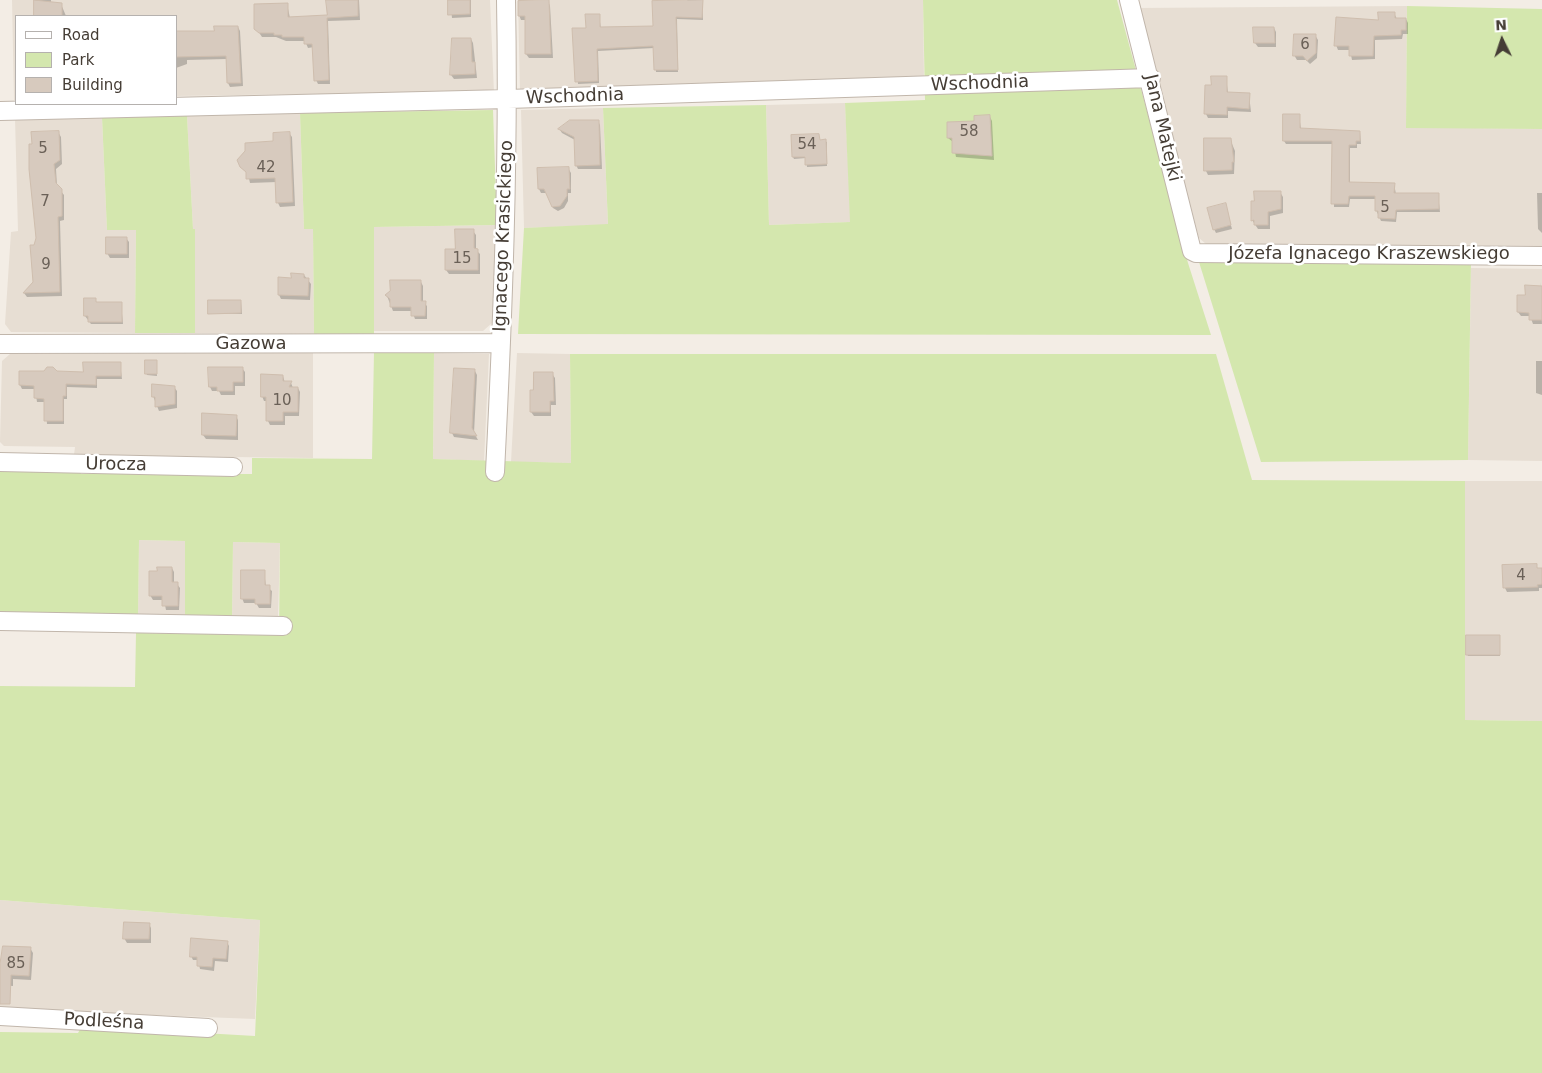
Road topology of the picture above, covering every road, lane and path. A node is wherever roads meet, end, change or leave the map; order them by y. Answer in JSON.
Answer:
{"nodes":[{"id":1,"x":506,"y":0,"type":"edge"},
{"id":2,"x":1129,"y":0,"type":"edge"},
{"id":3,"x":1150,"y":78,"type":"junction"},
{"id":4,"x":508,"y":99,"type":"junction"},
{"id":5,"x":0,"y":111,"type":"edge"},
{"id":6,"x":1196,"y":253,"type":"joint"},
{"id":7,"x":1542,"y":256,"type":"edge"},
{"id":8,"x":501,"y":343,"type":"junction"},
{"id":9,"x":0,"y":344,"type":"edge"},
{"id":10,"x":0,"y":462,"type":"edge"},
{"id":11,"x":233,"y":467,"type":"dead end"},
{"id":12,"x":495,"y":472,"type":"dead end"},
{"id":13,"x":0,"y":621,"type":"edge"},
{"id":14,"x":283,"y":626,"type":"dead end"},
{"id":15,"x":0,"y":1016,"type":"edge"},
{"id":16,"x":208,"y":1028,"type":"dead end"}],
"edges":[{"from":1,"to":4,"type":"street","name":"Ignacego Krasickiego"},
{"from":2,"to":3,"type":"street","name":"Jana Matejki"},
{"from":3,"to":4,"type":"street","name":"Wschodnia"},
{"from":3,"to":6,"type":"street","name":"Jana Matejki"},
{"from":4,"to":5,"type":"street","name":"Wschodnia"},
{"from":4,"to":8,"type":"street","name":"Ignacego Krasickiego"},
{"from":6,"to":7,"type":"street","name":"Józefa Ignacego Kraszewskiego"},
{"from":8,"to":9,"type":"street","name":"Gazowa"},
{"from":8,"to":12,"type":"street","name":"Ignacego Krasickiego"},
{"from":10,"to":11,"type":"street","name":"Urocza"},
{"from":13,"to":14,"type":"street"},
{"from":15,"to":16,"type":"street","name":"Podleśna"}]}
